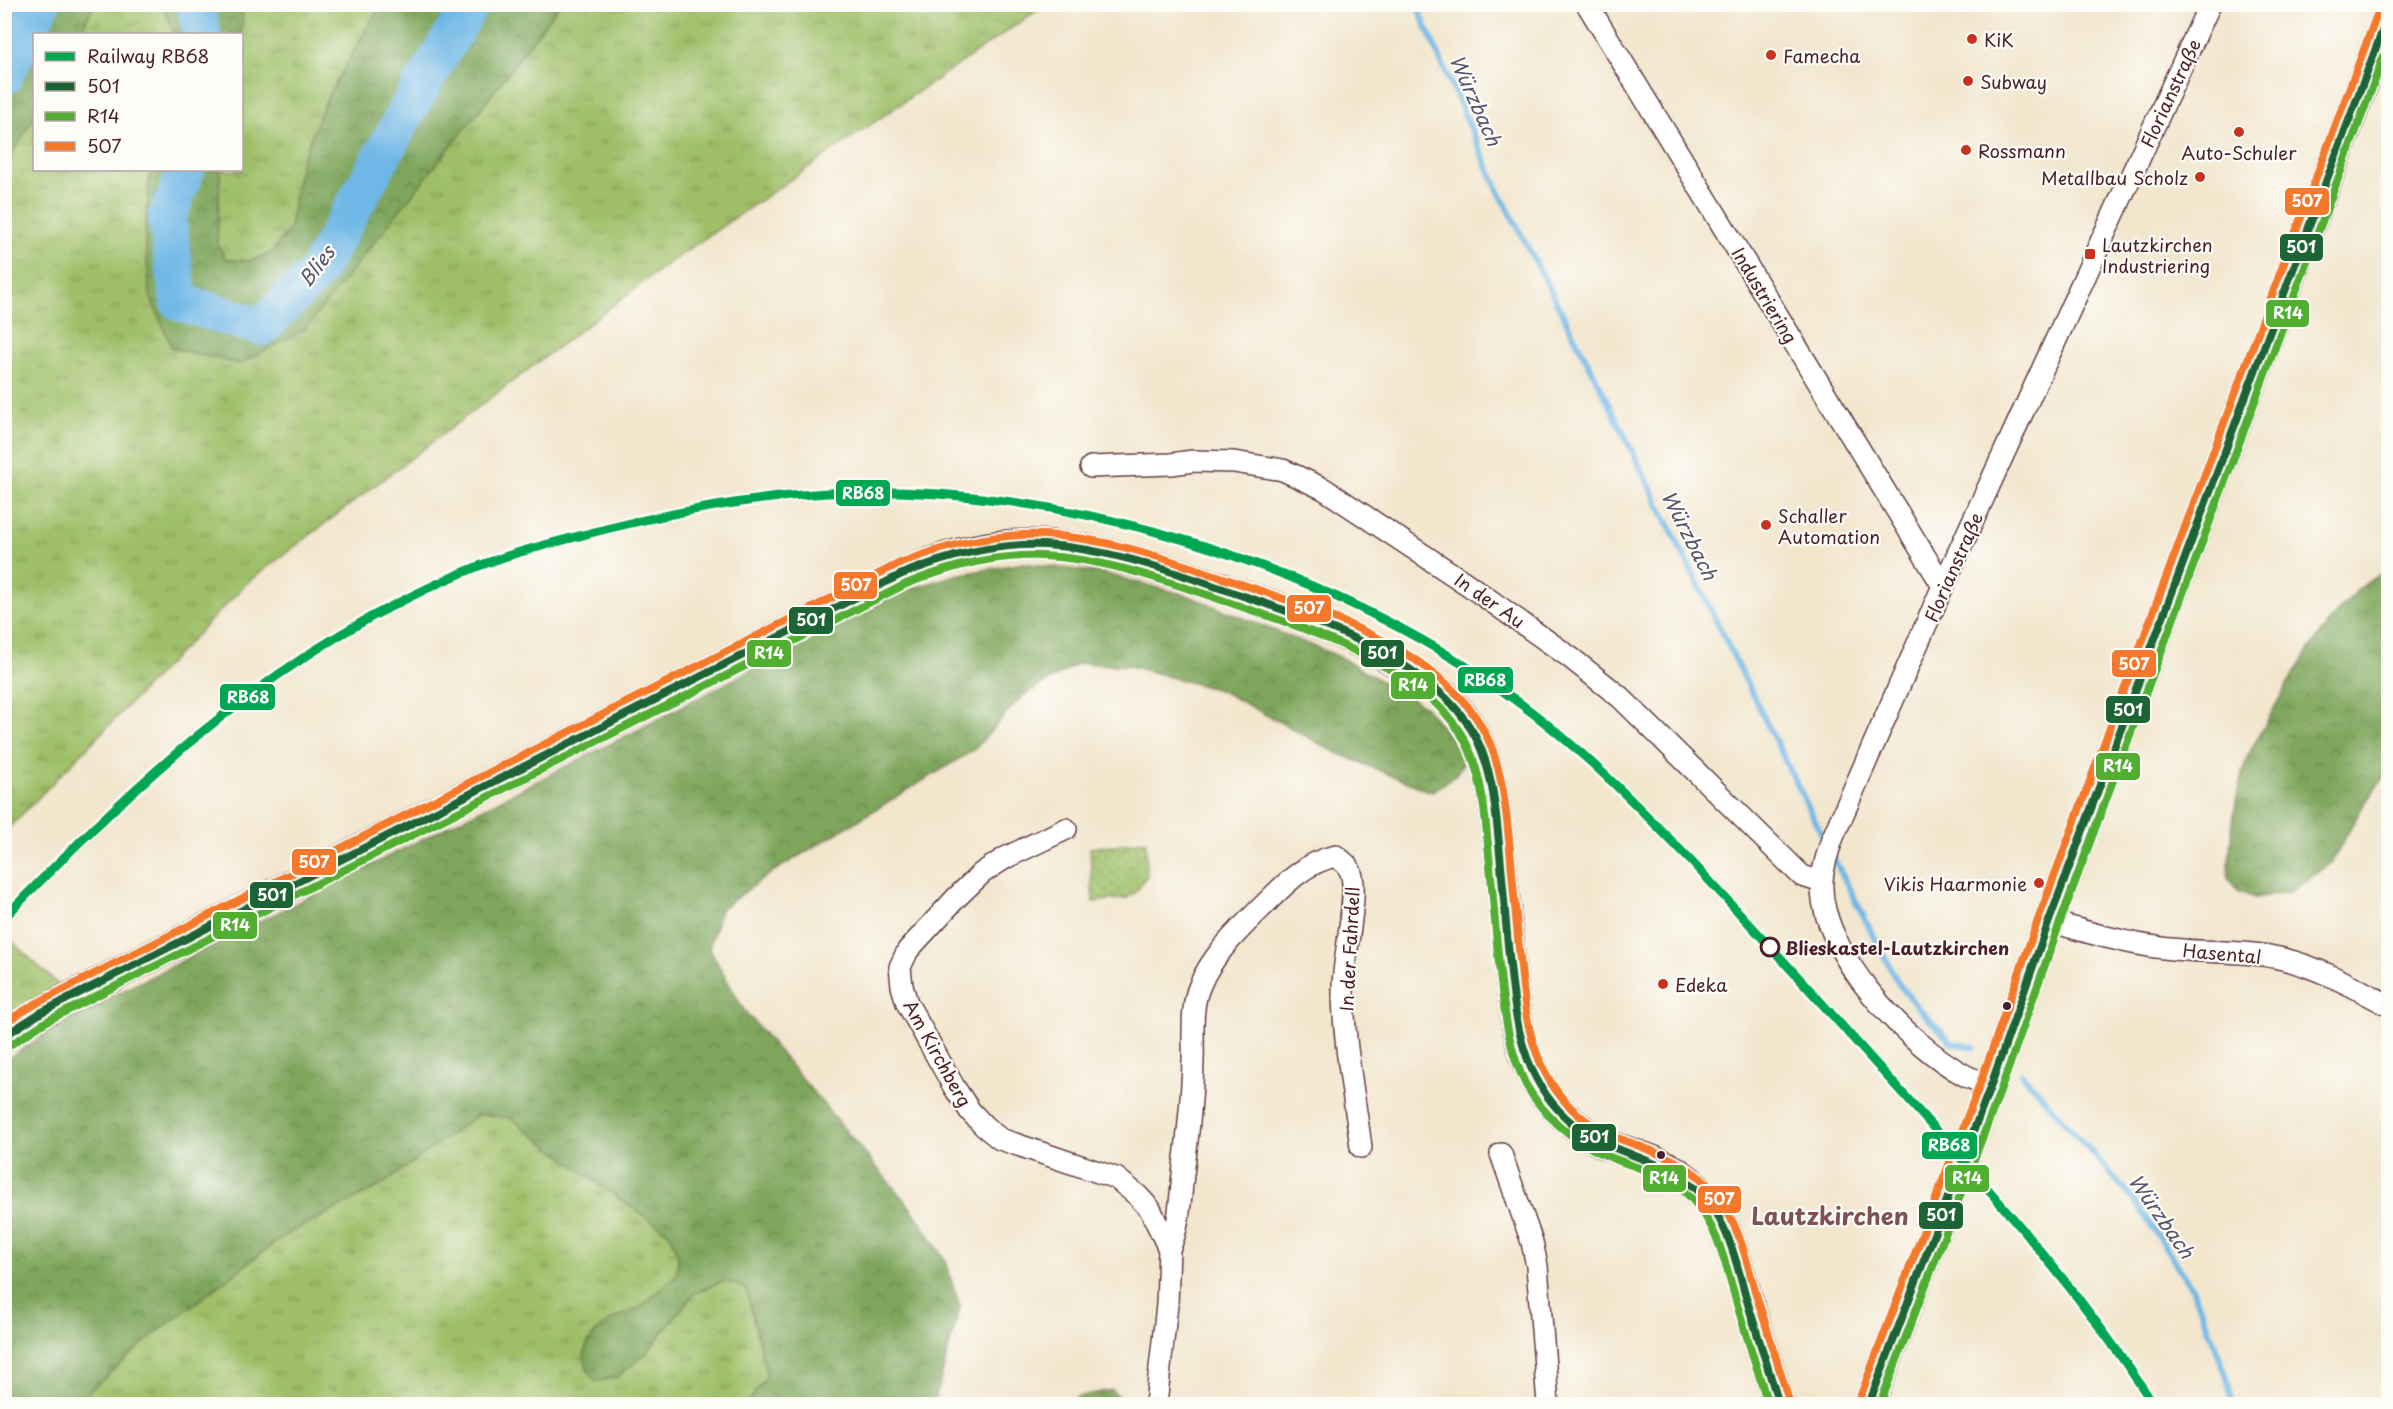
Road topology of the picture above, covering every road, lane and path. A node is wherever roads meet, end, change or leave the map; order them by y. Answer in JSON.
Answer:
{"nodes":[{"id":1,"x":1587,"y":4,"type":"edge"},
{"id":2,"x":2210,"y":4,"type":"edge"},
{"id":3,"x":2388,"y":16,"type":"edge"},
{"id":4,"x":1091,"y":467,"type":"dead end"},
{"id":5,"x":1943,"y":586,"type":"junction"},
{"id":6,"x":1066,"y":829,"type":"dead end"},
{"id":7,"x":1822,"y":882,"type":"junction"},
{"id":8,"x":2049,"y":921,"type":"junction"},
{"id":9,"x":2388,"y":1005,"type":"edge"},
{"id":10,"x":4,"y":1036,"type":"edge"},
{"id":11,"x":1991,"y":1085,"type":"junction"},
{"id":12,"x":1361,"y":1147,"type":"dead end"},
{"id":13,"x":1501,"y":1154,"type":"dead end"},
{"id":14,"x":1169,"y":1250,"type":"junction"},
{"id":15,"x":1156,"y":1404,"type":"edge"},
{"id":16,"x":1548,"y":1404,"type":"edge"},
{"id":17,"x":1779,"y":1404,"type":"edge"},
{"id":18,"x":1869,"y":1404,"type":"edge"}],
"edges":[{"from":1,"to":5,"type":"street","name":"Industriering"},
{"from":2,"to":5,"type":"street","name":"Florianstraße"},
{"from":3,"to":8,"type":"main road"},
{"from":4,"to":7,"type":"street","name":"In der Au"},
{"from":5,"to":7,"type":"street","name":"Florianstraße"},
{"from":6,"to":14,"type":"street","name":"Am Kirchberg"},
{"from":7,"to":11,"type":"street","name":"Florianstraße"},
{"from":8,"to":9,"type":"street","name":"Hasental"},
{"from":8,"to":11,"type":"main road"},
{"from":10,"to":17,"type":"main road"},
{"from":11,"to":18,"type":"main road"},
{"from":12,"to":14,"type":"street","name":"In der Fahrdell"},
{"from":13,"to":16,"type":"street"},
{"from":14,"to":15,"type":"street"}]}
